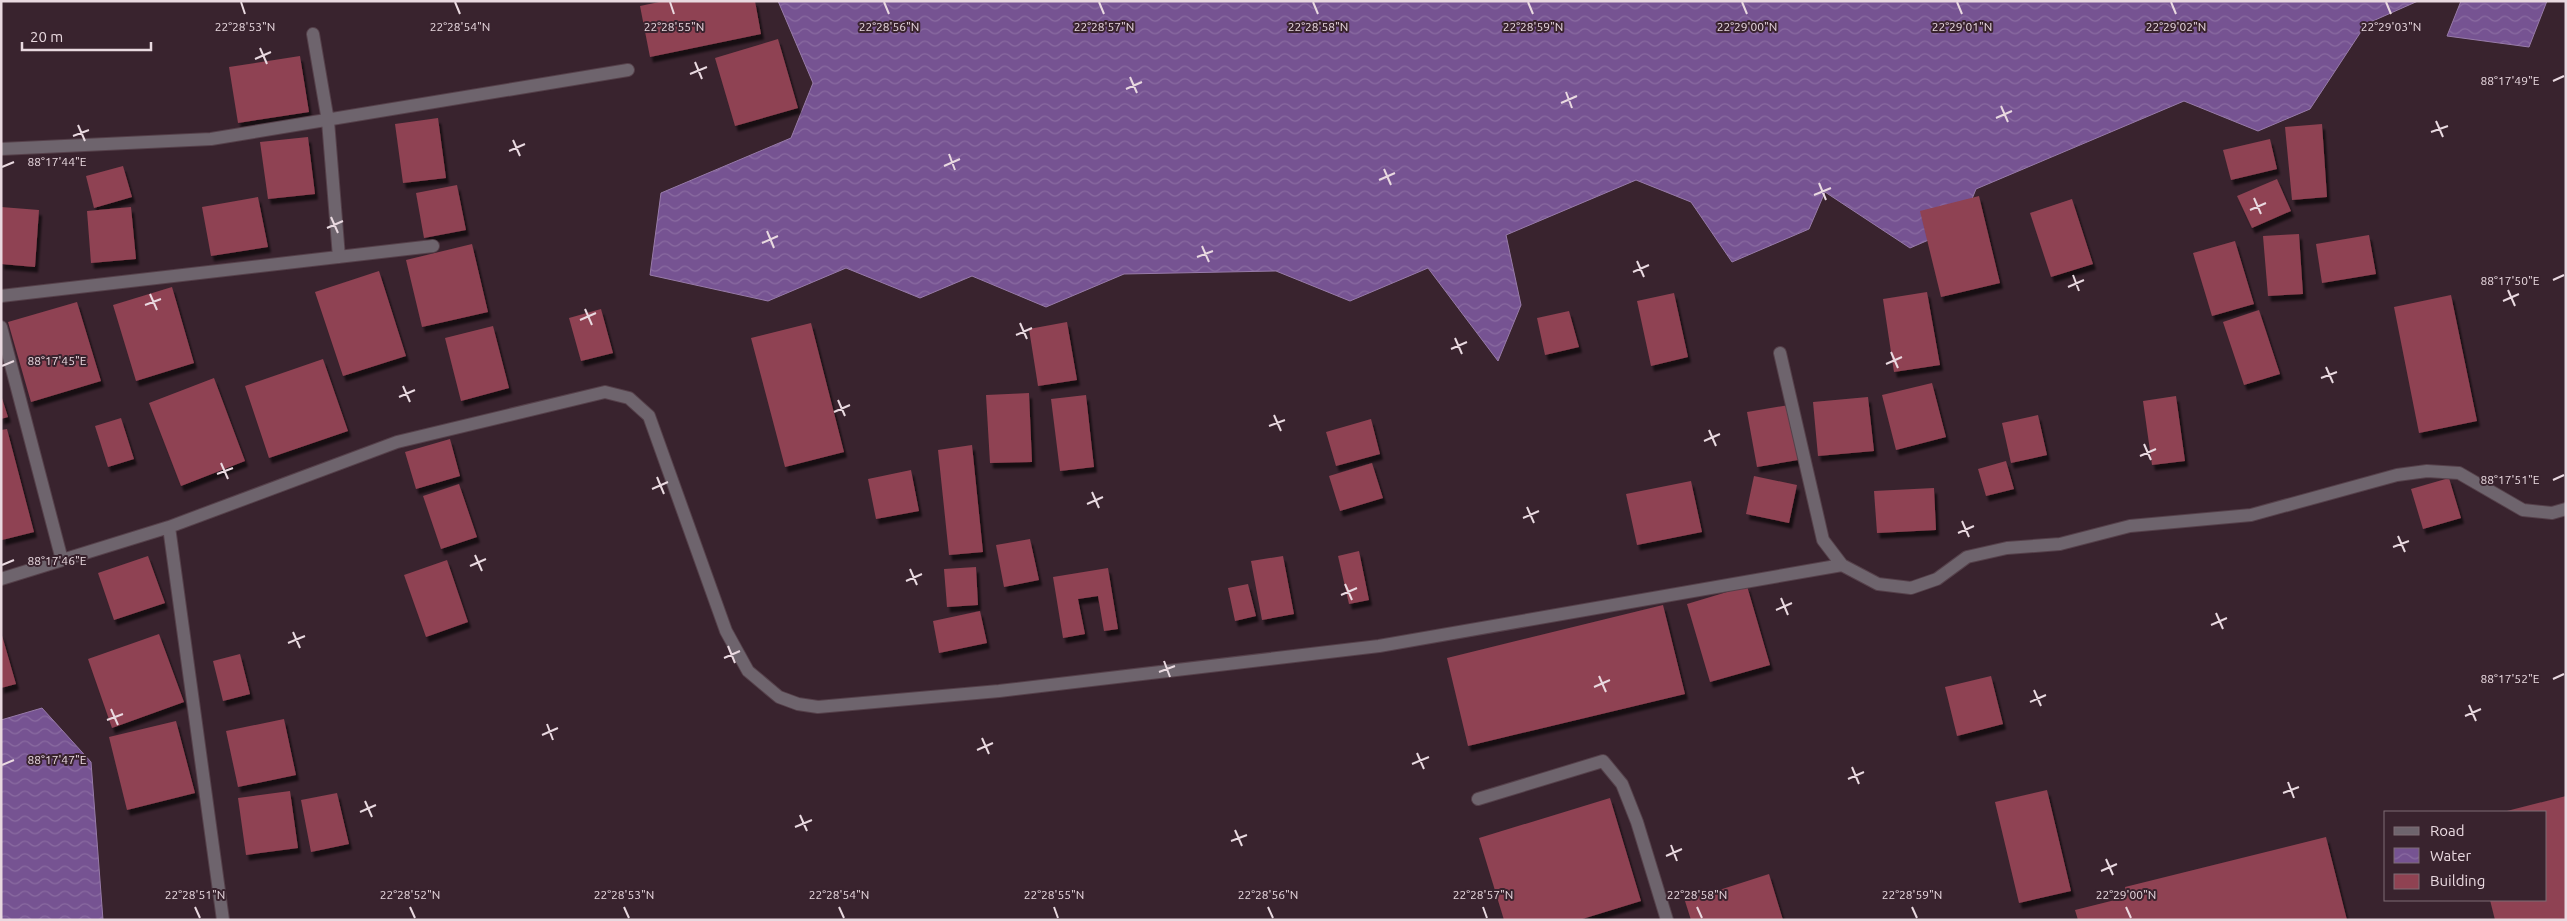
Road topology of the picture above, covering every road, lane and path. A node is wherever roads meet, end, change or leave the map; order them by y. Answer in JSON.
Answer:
{"nodes":[{"id":1,"x":313,"y":34,"type":"dead end"},
{"id":2,"x":628,"y":70,"type":"dead end"},
{"id":3,"x":328,"y":121,"type":"junction"},
{"id":4,"x":1,"y":148,"type":"edge"},
{"id":5,"x":433,"y":246,"type":"dead end"},
{"id":6,"x":338,"y":257,"type":"junction"},
{"id":7,"x":1,"y":296,"type":"edge"},
{"id":8,"x":1,"y":327,"type":"edge"},
{"id":9,"x":1780,"y":352,"type":"dead end"},
{"id":10,"x":2566,"y":509,"type":"edge"},
{"id":11,"x":169,"y":527,"type":"junction"},
{"id":12,"x":62,"y":560,"type":"junction"},
{"id":13,"x":1842,"y":565,"type":"junction"},
{"id":14,"x":1,"y":579,"type":"edge"},
{"id":15,"x":1478,"y":799,"type":"dead end"},
{"id":16,"x":223,"y":920,"type":"edge"},
{"id":17,"x":1668,"y":920,"type":"edge"}],
"edges":[{"from":1,"to":3,"type":"street"},
{"from":2,"to":3,"type":"street"},
{"from":3,"to":4,"type":"street"},
{"from":3,"to":6,"type":"street"},
{"from":5,"to":6,"type":"street"},
{"from":6,"to":7,"type":"street"},
{"from":8,"to":12,"type":"street"},
{"from":9,"to":13,"type":"street"},
{"from":10,"to":13,"type":"street"},
{"from":11,"to":12,"type":"street"},
{"from":11,"to":13,"type":"street"},
{"from":11,"to":16,"type":"street"},
{"from":12,"to":14,"type":"street"},
{"from":15,"to":17,"type":"street"}]}
